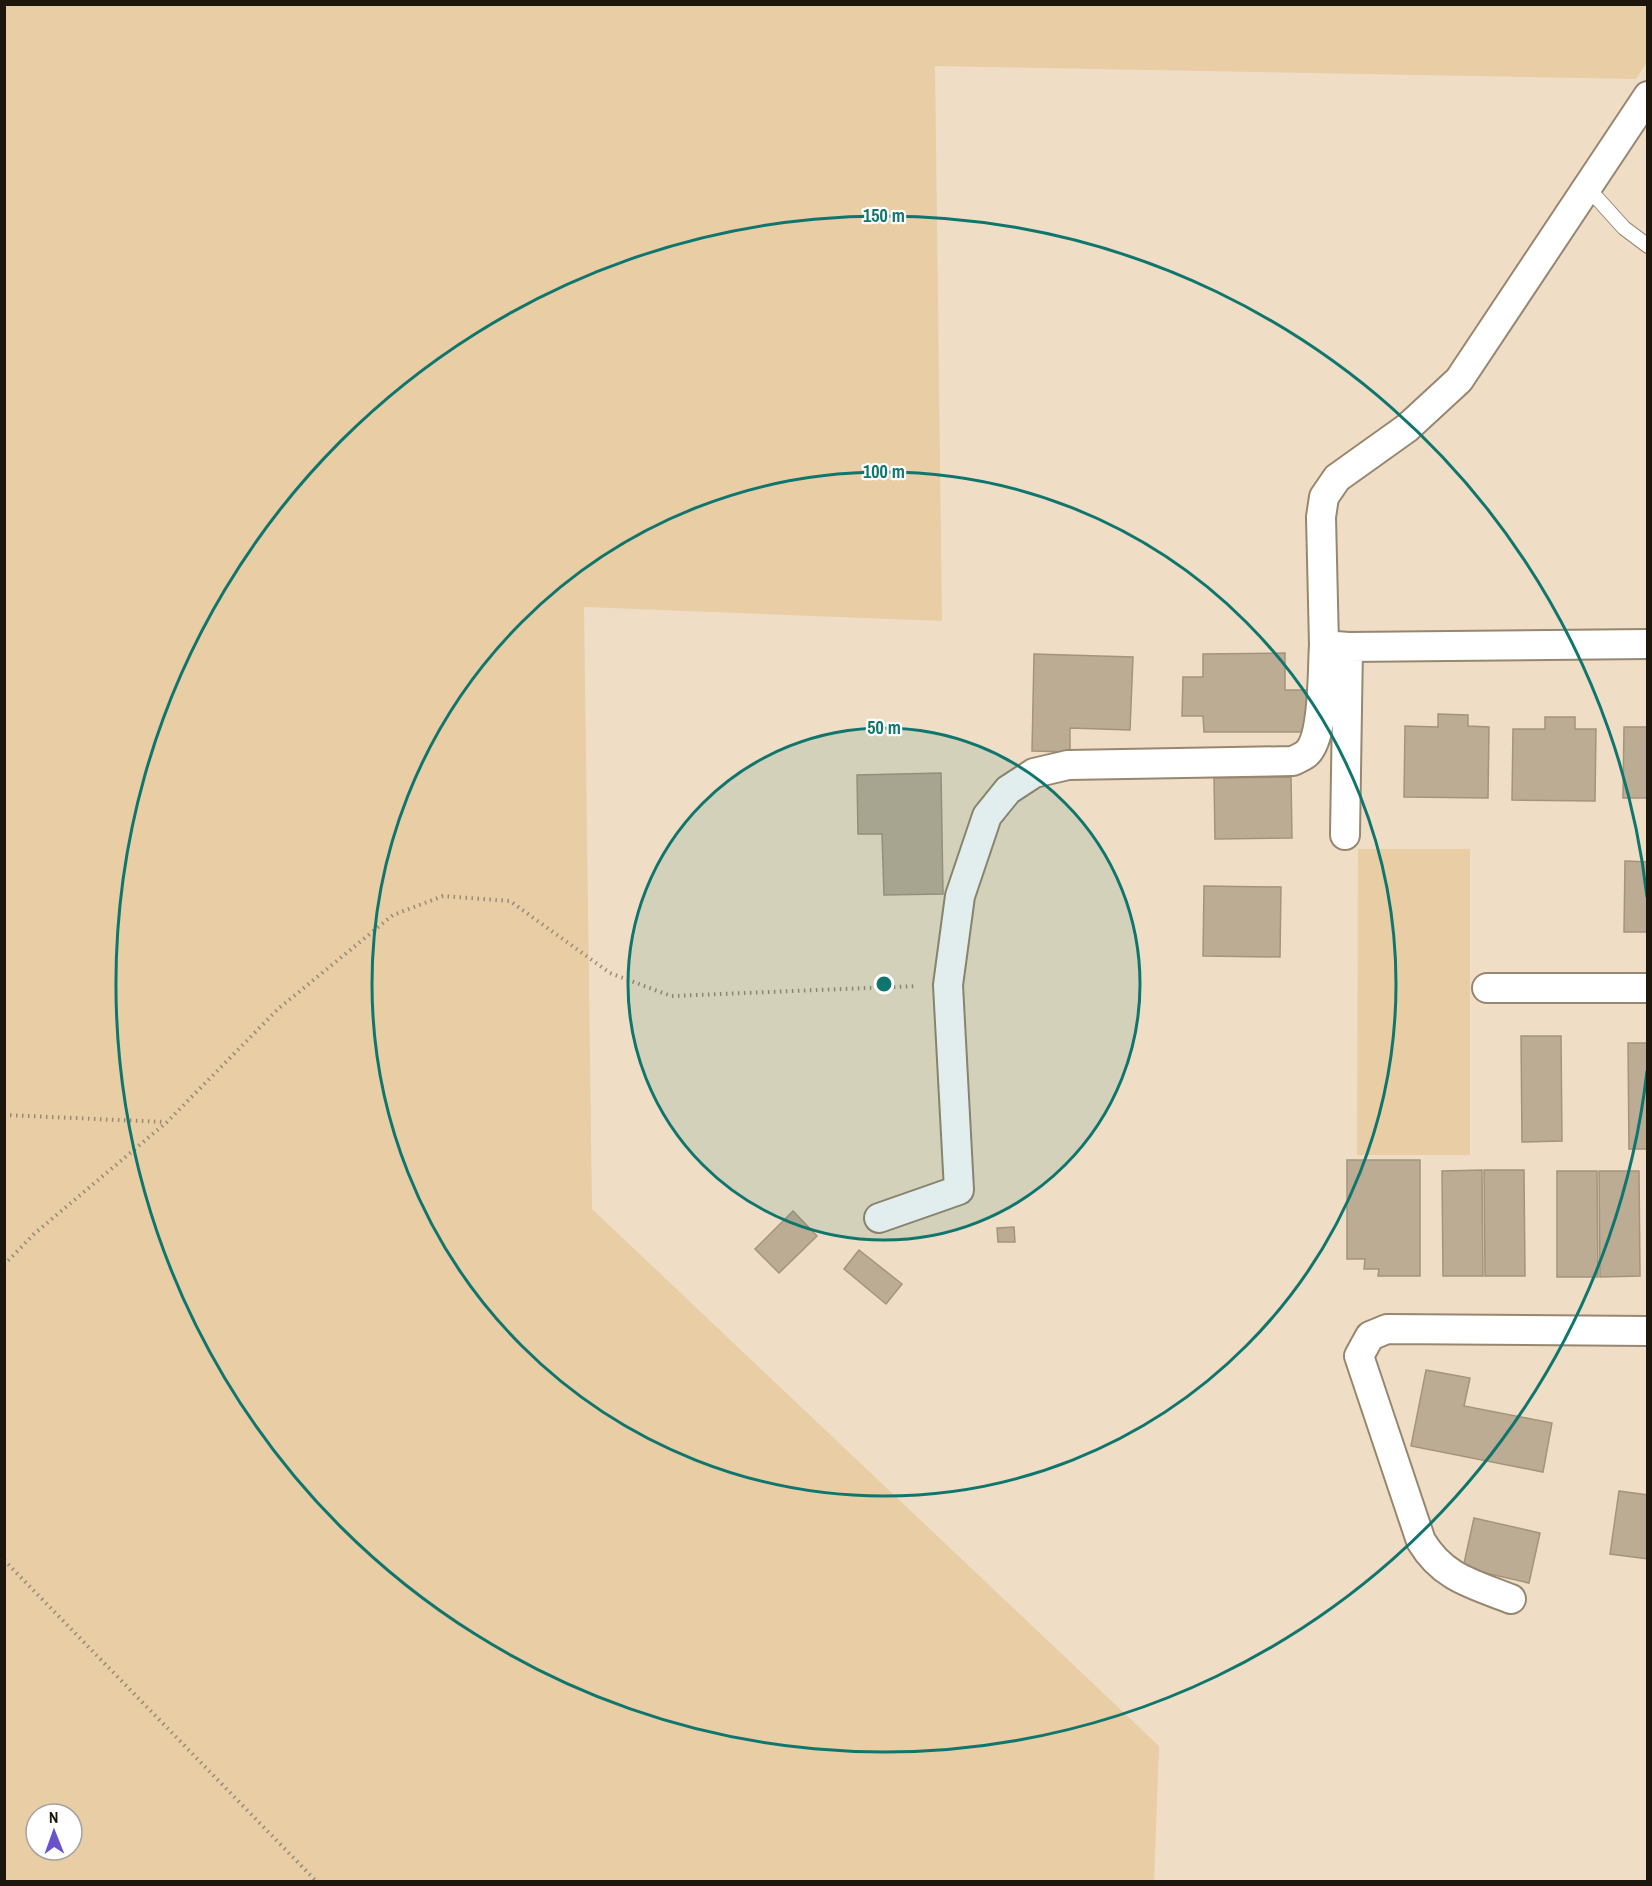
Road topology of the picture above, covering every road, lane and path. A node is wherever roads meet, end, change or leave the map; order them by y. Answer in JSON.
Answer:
{"nodes":[{"id":1,"x":1647,"y":96,"type":"edge"},
{"id":2,"x":1587,"y":188,"type":"junction"},
{"id":3,"x":1647,"y":246,"type":"edge"},
{"id":4,"x":1647,"y":644,"type":"edge"},
{"id":5,"x":1336,"y":646,"type":"junction"},
{"id":6,"x":1345,"y":835,"type":"dead end"},
{"id":7,"x":948,"y":985,"type":"junction"},
{"id":8,"x":1487,"y":988,"type":"dead end"},
{"id":9,"x":1647,"y":988,"type":"edge"},
{"id":10,"x":4,"y":1115,"type":"edge"},
{"id":11,"x":167,"y":1122,"type":"junction"},
{"id":12,"x":879,"y":1218,"type":"dead end"},
{"id":13,"x":4,"y":1265,"type":"edge"},
{"id":14,"x":1647,"y":1331,"type":"edge"},
{"id":15,"x":4,"y":1560,"type":"edge"},
{"id":16,"x":1511,"y":1599,"type":"dead end"},
{"id":17,"x":317,"y":1881,"type":"edge"}],
"edges":[{"from":1,"to":2,"type":"street"},
{"from":2,"to":3,"type":"lane"},
{"from":2,"to":5,"type":"street"},
{"from":4,"to":5,"type":"street"},
{"from":5,"to":6,"type":"street"},
{"from":5,"to":7,"type":"street"},
{"from":7,"to":11,"type":"path"},
{"from":7,"to":12,"type":"street"},
{"from":8,"to":9,"type":"street"},
{"from":10,"to":11,"type":"path"},
{"from":11,"to":13,"type":"path"},
{"from":14,"to":16,"type":"street"},
{"from":15,"to":17,"type":"path"}]}
